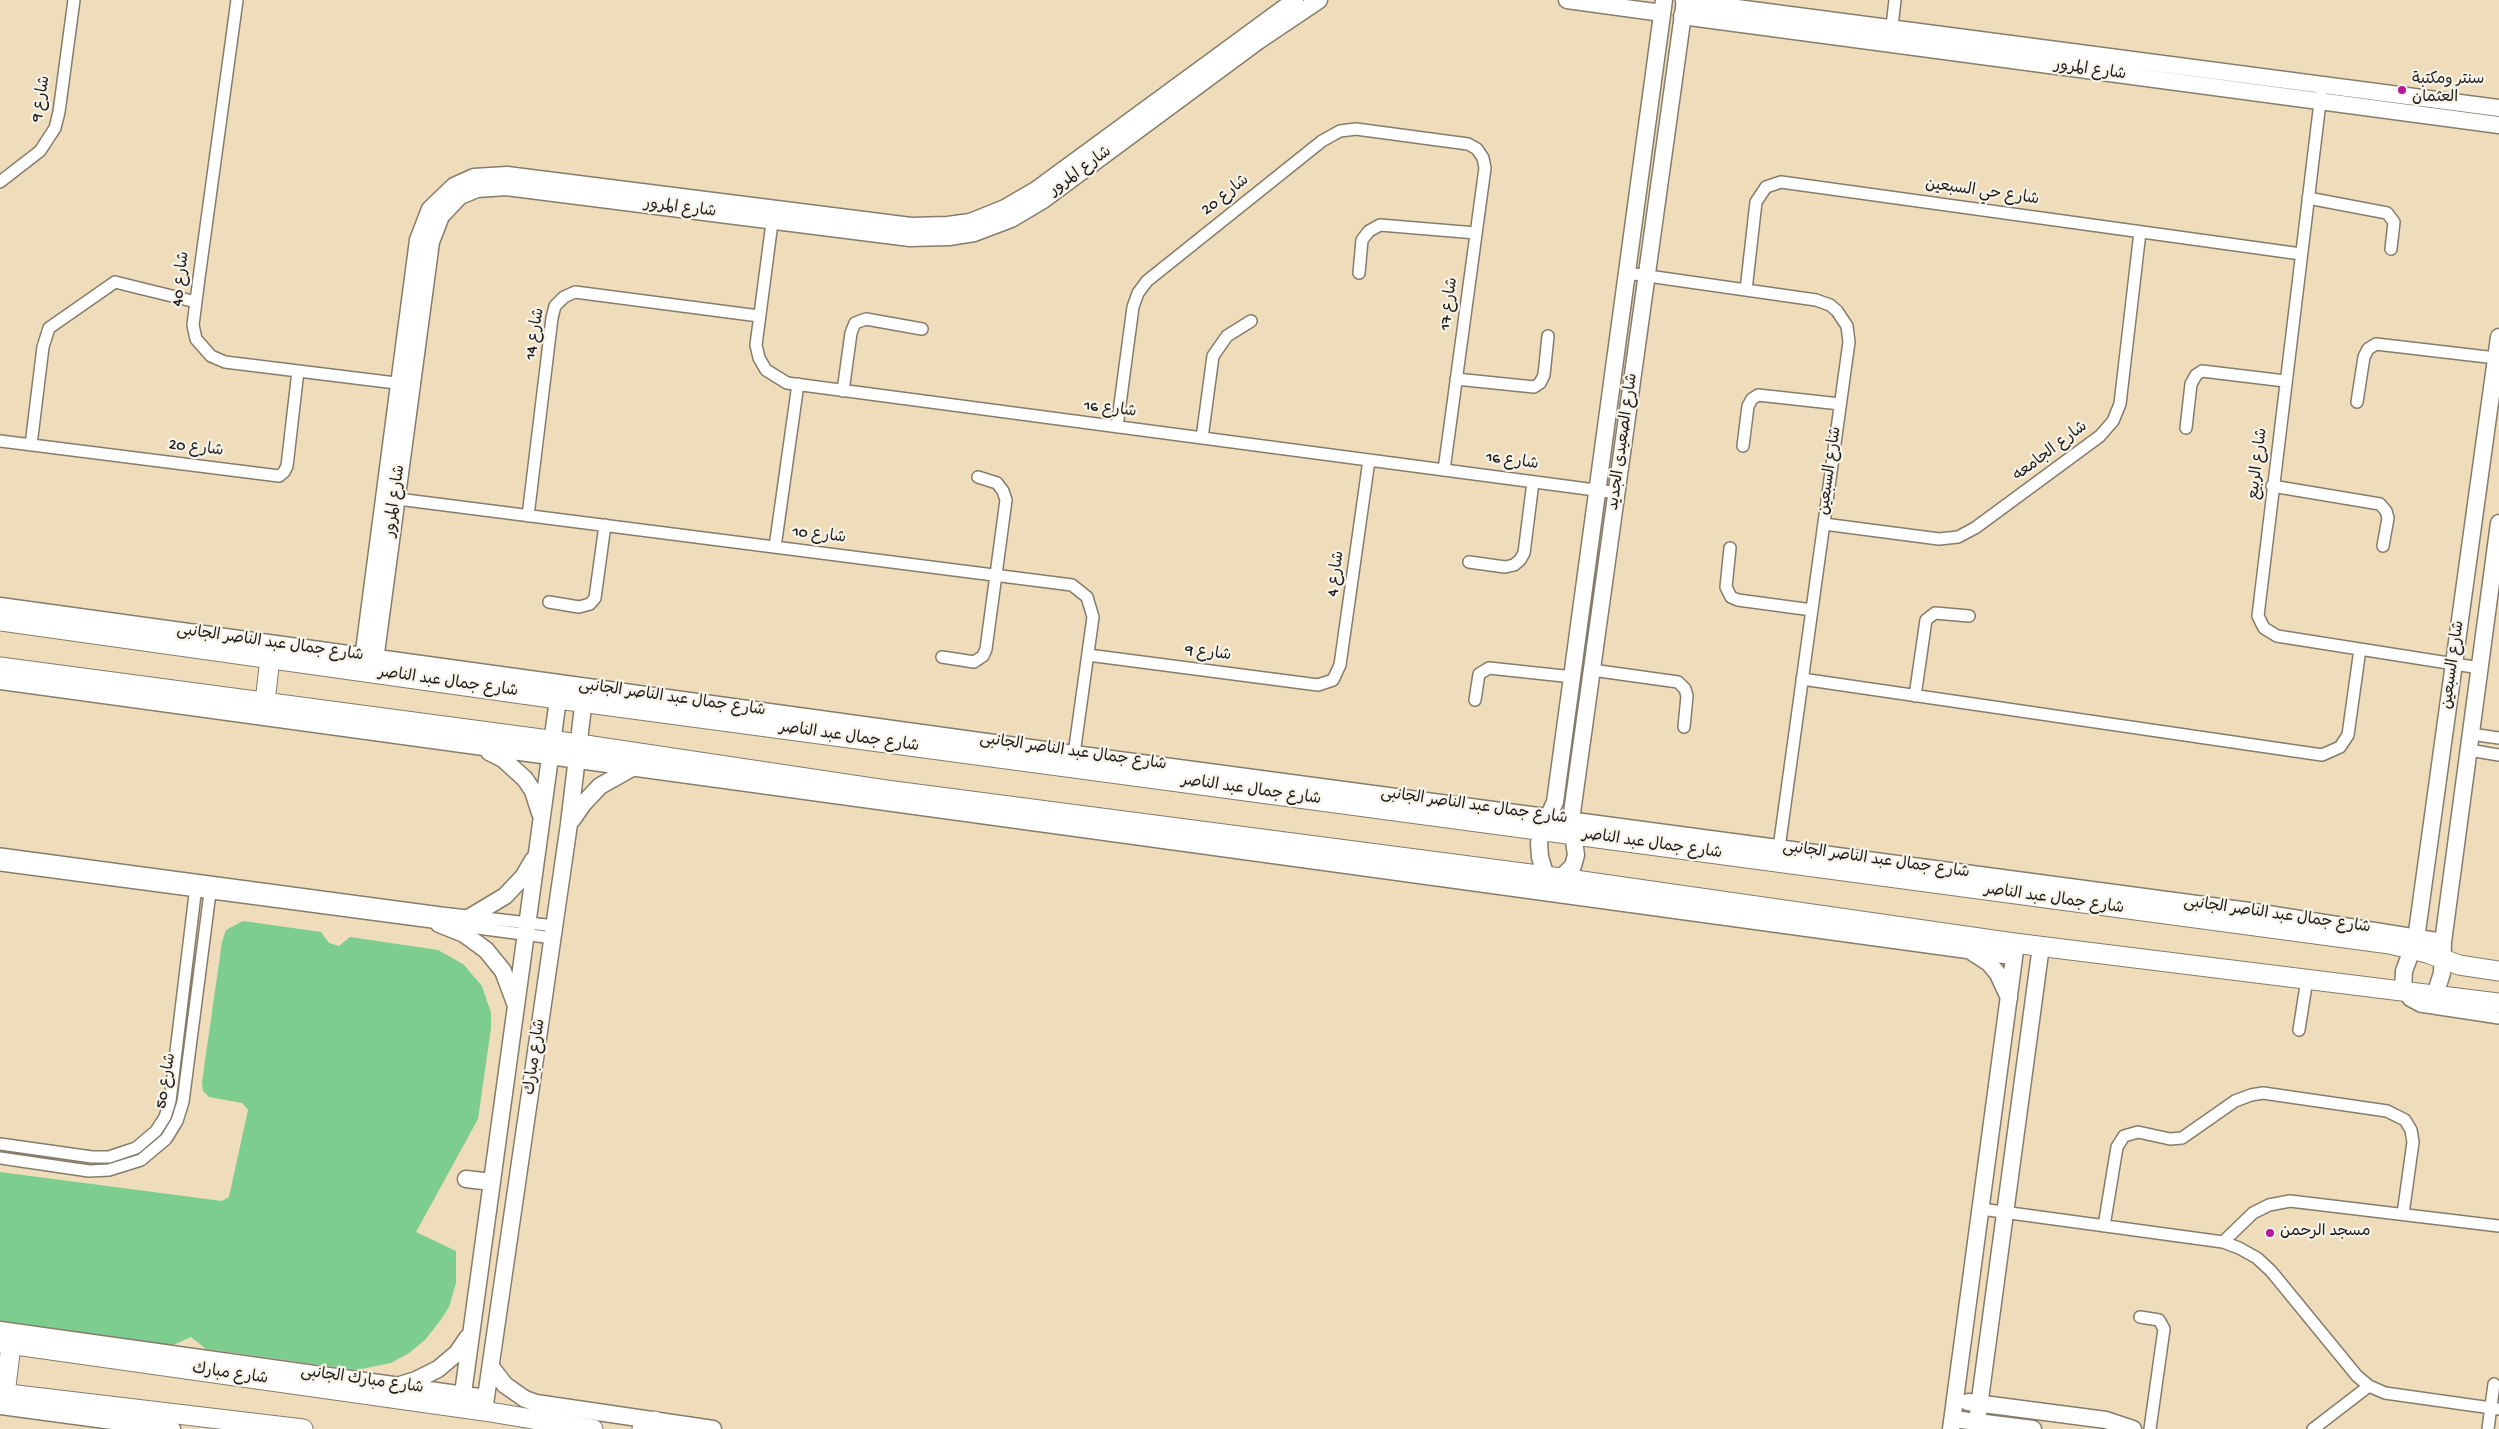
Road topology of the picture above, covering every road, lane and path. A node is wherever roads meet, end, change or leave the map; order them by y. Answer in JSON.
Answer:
{"nodes":[{"id":1,"x":74,"y":0,"type":"edge"},
{"id":2,"x":237,"y":0,"type":"edge"},
{"id":3,"x":1295,"y":0,"type":"edge"},
{"id":4,"x":1319,"y":0,"type":"edge"},
{"id":5,"x":1567,"y":0,"type":"edge"},
{"id":6,"x":1896,"y":0,"type":"edge"},
{"id":7,"x":1684,"y":6,"type":"edge"},
{"id":8,"x":1663,"y":7,"type":"edge"},
{"id":9,"x":1254,"y":36,"type":"junction"},
{"id":10,"x":1891,"y":36,"type":"junction"},
{"id":11,"x":2322,"y":85,"type":"junction"},
{"id":12,"x":2320,"y":101,"type":"junction"},
{"id":13,"x":2499,"y":103,"type":"edge"},
{"id":14,"x":2480,"y":106,"type":"junction"},
{"id":15,"x":2499,"y":108,"type":"edge"},
{"id":16,"x":2478,"y":122,"type":"junction"},
{"id":17,"x":2499,"y":125,"type":"edge"},
{"id":18,"x":2499,"y":139,"type":"edge"},
{"id":19,"x":1473,"y":146,"type":"joint"},
{"id":20,"x":0,"y":182,"type":"edge"},
{"id":21,"x":2308,"y":198,"type":"junction"},
{"id":22,"x":773,"y":215,"type":"junction"},
{"id":23,"x":2140,"y":232,"type":"junction"},
{"id":24,"x":1476,"y":233,"type":"junction"},
{"id":25,"x":2391,"y":248,"type":"dead end"},
{"id":26,"x":2301,"y":254,"type":"junction"},
{"id":27,"x":1359,"y":273,"type":"dead end"},
{"id":28,"x":1627,"y":273,"type":"junction"},
{"id":29,"x":1647,"y":276,"type":"junction"},
{"id":30,"x":1746,"y":290,"type":"junction"},
{"id":31,"x":196,"y":302,"type":"junction"},
{"id":32,"x":759,"y":316,"type":"junction"},
{"id":33,"x":1251,"y":321,"type":"dead end"},
{"id":34,"x":922,"y":329,"type":"dead end"},
{"id":35,"x":1548,"y":336,"type":"dead end"},
{"id":36,"x":2499,"y":337,"type":"edge"},
{"id":37,"x":2496,"y":358,"type":"junction"},
{"id":38,"x":298,"y":371,"type":"junction"},
{"id":39,"x":1456,"y":379,"type":"junction"},
{"id":40,"x":2285,"y":380,"type":"junction"},
{"id":41,"x":406,"y":384,"type":"junction"},
{"id":42,"x":798,"y":384,"type":"junction"},
{"id":43,"x":843,"y":391,"type":"junction"},
{"id":44,"x":2357,"y":402,"type":"dead end"},
{"id":45,"x":1840,"y":404,"type":"junction"},
{"id":46,"x":1117,"y":427,"type":"junction"},
{"id":47,"x":2186,"y":428,"type":"dead end"},
{"id":48,"x":1202,"y":438,"type":"junction"},
{"id":49,"x":0,"y":441,"type":"edge"},
{"id":50,"x":31,"y":445,"type":"junction"},
{"id":51,"x":1743,"y":446,"type":"dead end"},
{"id":52,"x":1369,"y":460,"type":"junction"},
{"id":53,"x":1444,"y":470,"type":"junction"},
{"id":54,"x":978,"y":477,"type":"dead end"},
{"id":55,"x":1533,"y":482,"type":"junction"},
{"id":56,"x":2272,"y":486,"type":"junction"},
{"id":57,"x":1598,"y":491,"type":"junction"},
{"id":58,"x":1618,"y":493,"type":"junction"},
{"id":59,"x":390,"y":498,"type":"junction"},
{"id":60,"x":528,"y":516,"type":"junction"},
{"id":61,"x":2499,"y":523,"type":"edge"},
{"id":62,"x":1824,"y":524,"type":"junction"},
{"id":63,"x":605,"y":525,"type":"junction"},
{"id":64,"x":2384,"y":546,"type":"dead end"},
{"id":65,"x":775,"y":547,"type":"junction"},
{"id":66,"x":1730,"y":548,"type":"dead end"},
{"id":67,"x":1469,"y":562,"type":"dead end"},
{"id":68,"x":996,"y":574,"type":"junction"},
{"id":69,"x":549,"y":602,"type":"dead end"},
{"id":70,"x":0,"y":606,"type":"edge"},
{"id":71,"x":1812,"y":610,"type":"junction"},
{"id":72,"x":1969,"y":616,"type":"dead end"},
{"id":73,"x":0,"y":621,"type":"edge"},
{"id":74,"x":2360,"y":649,"type":"junction"},
{"id":75,"x":1088,"y":655,"type":"junction"},
{"id":76,"x":942,"y":657,"type":"dead end"},
{"id":77,"x":270,"y":658,"type":"junction"},
{"id":78,"x":2454,"y":664,"type":"junction"},
{"id":79,"x":368,"y":665,"type":"junction"},
{"id":80,"x":0,"y":667,"type":"edge"},
{"id":81,"x":2480,"y":668,"type":"junction"},
{"id":82,"x":1592,"y":670,"type":"junction"},
{"id":83,"x":1573,"y":677,"type":"junction"},
{"id":84,"x":1802,"y":679,"type":"junction"},
{"id":85,"x":0,"y":681,"type":"edge"},
{"id":86,"x":56,"y":681,"type":"junction"},
{"id":87,"x":1323,"y":685,"type":"joint"},
{"id":88,"x":585,"y":694,"type":"junction"},
{"id":89,"x":1915,"y":696,"type":"junction"},
{"id":90,"x":558,"y":699,"type":"junction"},
{"id":91,"x":1475,"y":700,"type":"dead end"},
{"id":92,"x":265,"y":702,"type":"junction"},
{"id":93,"x":394,"y":727,"type":"junction"},
{"id":94,"x":1684,"y":727,"type":"dead end"},
{"id":95,"x":2471,"y":734,"type":"junction"},
{"id":96,"x":2499,"y":738,"type":"edge"},
{"id":97,"x":476,"y":747,"type":"junction"},
{"id":98,"x":551,"y":749,"type":"junction"},
{"id":99,"x":2469,"y":750,"type":"junction"},
{"id":100,"x":578,"y":752,"type":"junction"},
{"id":101,"x":1074,"y":754,"type":"junction"},
{"id":102,"x":2499,"y":755,"type":"edge"},
{"id":103,"x":632,"y":768,"type":"junction"},
{"id":104,"x":886,"y":796,"type":"junction"},
{"id":105,"x":542,"y":819,"type":"junction"},
{"id":106,"x":1545,"y":823,"type":"junction"},
{"id":107,"x":569,"y":824,"type":"junction"},
{"id":108,"x":1572,"y":827,"type":"junction"},
{"id":109,"x":1706,"y":845,"type":"junction"},
{"id":110,"x":1779,"y":848,"type":"junction"},
{"id":111,"x":0,"y":854,"type":"edge"},
{"id":112,"x":537,"y":854,"type":"junction"},
{"id":113,"x":1380,"y":863,"type":"junction"},
{"id":114,"x":0,"y":866,"type":"edge"},
{"id":115,"x":1858,"y":866,"type":"junction"},
{"id":116,"x":1553,"y":877,"type":"junction"},
{"id":117,"x":196,"y":879,"type":"junction"},
{"id":118,"x":211,"y":887,"type":"junction"},
{"id":119,"x":195,"y":891,"type":"junction"},
{"id":120,"x":470,"y":917,"type":"junction"},
{"id":121,"x":440,"y":918,"type":"junction"},
{"id":122,"x":1841,"y":925,"type":"junction"},
{"id":123,"x":527,"y":929,"type":"junction"},
{"id":124,"x":554,"y":932,"type":"junction"},
{"id":125,"x":2414,"y":942,"type":"junction"},
{"id":126,"x":2015,"y":943,"type":"junction"},
{"id":127,"x":2041,"y":946,"type":"junction"},
{"id":128,"x":1966,"y":948,"type":"junction"},
{"id":129,"x":2443,"y":950,"type":"junction"},
{"id":130,"x":2499,"y":972,"type":"edge"},
{"id":131,"x":2307,"y":979,"type":"junction"},
{"id":132,"x":2402,"y":991,"type":"junction"},
{"id":133,"x":2435,"y":995,"type":"junction"},
{"id":134,"x":2009,"y":998,"type":"junction"},
{"id":135,"x":2499,"y":1003,"type":"edge"},
{"id":136,"x":516,"y":1010,"type":"junction"},
{"id":137,"x":2499,"y":1018,"type":"edge"},
{"id":138,"x":2299,"y":1030,"type":"dead end"},
{"id":139,"x":172,"y":1078,"type":"junction"},
{"id":140,"x":185,"y":1080,"type":"junction"},
{"id":141,"x":0,"y":1144,"type":"edge"},
{"id":142,"x":0,"y":1158,"type":"edge"},
{"id":143,"x":466,"y":1179,"type":"dead end"},
{"id":144,"x":492,"y":1182,"type":"junction"},
{"id":145,"x":1981,"y":1208,"type":"junction"},
{"id":146,"x":2005,"y":1212,"type":"junction"},
{"id":147,"x":2403,"y":1214,"type":"junction"},
{"id":148,"x":2104,"y":1226,"type":"junction"},
{"id":149,"x":2499,"y":1226,"type":"edge"},
{"id":150,"x":486,"y":1228,"type":"junction"},
{"id":151,"x":511,"y":1231,"type":"junction"},
{"id":152,"x":2223,"y":1242,"type":"junction"},
{"id":153,"x":2140,"y":1317,"type":"dead end"},
{"id":154,"x":470,"y":1332,"type":"junction"},
{"id":155,"x":4,"y":1339,"type":"edge"},
{"id":156,"x":191,"y":1363,"type":"junction"},
{"id":157,"x":491,"y":1367,"type":"junction"},
{"id":158,"x":2494,"y":1384,"type":"dead end"},
{"id":159,"x":392,"y":1386,"type":"junction"},
{"id":160,"x":2369,"y":1386,"type":"junction"},
{"id":161,"x":2,"y":1397,"type":"edge"},
{"id":162,"x":1955,"y":1400,"type":"junction"},
{"id":163,"x":461,"y":1401,"type":"junction"},
{"id":164,"x":485,"y":1404,"type":"junction"},
{"id":165,"x":1979,"y":1404,"type":"junction"},
{"id":166,"x":2495,"y":1409,"type":"edge"},
{"id":167,"x":1952,"y":1424,"type":"edge"},
{"id":168,"x":649,"y":1425,"type":"edge"},
{"id":169,"x":1976,"y":1425,"type":"edge"},
{"id":170,"x":172,"y":1429,"type":"edge"},
{"id":171,"x":303,"y":1429,"type":"edge"},
{"id":172,"x":593,"y":1429,"type":"edge"},
{"id":173,"x":713,"y":1429,"type":"edge"},
{"id":174,"x":2033,"y":1429,"type":"edge"},
{"id":175,"x":2133,"y":1429,"type":"edge"},
{"id":176,"x":2150,"y":1429,"type":"edge"},
{"id":177,"x":2313,"y":1429,"type":"edge"},
{"id":178,"x":2488,"y":1429,"type":"edge"}],
"edges":[{"from":1,"to":20,"type":"street","name":"شارع 9"},
{"from":2,"to":31,"type":"street","name":"شارع 40"},
{"from":3,"to":9,"type":"main road","name":"شارع المرور"},
{"from":4,"to":9,"type":"main road","name":"شارع المرور"},
{"from":5,"to":8,"type":"main road"},
{"from":6,"to":10,"type":"street"},
{"from":7,"to":10,"type":"main road","name":"شارع المرور"},
{"from":7,"to":29,"type":"main road","name":"شارع الصعيدى الجديد"},
{"from":8,"to":28,"type":"main road","name":"شارع الصعيدى الجديد"},
{"from":9,"to":22,"type":"main road","name":"شارع المرور"},
{"from":10,"to":11,"type":"main road","name":"شارع المرور"},
{"from":10,"to":12,"type":"main road","name":"شارع المرور"},
{"from":11,"to":12,"type":"street","name":"شارع الربيع"},
{"from":11,"to":14,"type":"main road","name":"شارع المرور"},
{"from":12,"to":16,"type":"main road","name":"شارع المرور"},
{"from":12,"to":21,"type":"street","name":"شارع الربيع"},
{"from":13,"to":14,"type":"main road"},
{"from":14,"to":15,"type":"main road","name":"شارع المرور"},
{"from":16,"to":17,"type":"main road","name":"شارع المرور"},
{"from":16,"to":18,"type":"main road"},
{"from":19,"to":24,"type":"street","name":"شارع 17"},
{"from":19,"to":46,"type":"street","name":"شارع 20"},
{"from":21,"to":25,"type":"street"},
{"from":21,"to":26,"type":"street","name":"شارع الربيع"},
{"from":22,"to":32,"type":"street","name":"شارع 16"},
{"from":22,"to":41,"type":"main road","name":"شارع المرور"},
{"from":23,"to":26,"type":"street","name":"شارع حي السبعين"},
{"from":23,"to":30,"type":"street","name":"شارع حي السبعين"},
{"from":23,"to":62,"type":"street","name":"شارع الجامعه"},
{"from":24,"to":27,"type":"street"},
{"from":24,"to":39,"type":"street","name":"شارع 17"},
{"from":26,"to":40,"type":"street","name":"شارع الربيع"},
{"from":28,"to":29,"type":"street","name":"شارع السبعين"},
{"from":28,"to":57,"type":"main road","name":"شارع الصعيدى الجديد"},
{"from":29,"to":30,"type":"street","name":"شارع السبعين"},
{"from":29,"to":58,"type":"main road","name":"شارع الصعيدى الجديد"},
{"from":30,"to":45,"type":"street","name":"شارع السبعين"},
{"from":31,"to":38,"type":"street","name":"شارع 40"},
{"from":31,"to":50,"type":"street"},
{"from":32,"to":42,"type":"street","name":"شارع 16"},
{"from":32,"to":60,"type":"street","name":"شارع 14"},
{"from":33,"to":48,"type":"street"},
{"from":34,"to":43,"type":"street"},
{"from":35,"to":39,"type":"street"},
{"from":36,"to":37,"type":"main road","name":"شارع السبعين"},
{"from":37,"to":44,"type":"street"},
{"from":37,"to":78,"type":"main road","name":"شارع السبعين"},
{"from":38,"to":41,"type":"street","name":"شارع 40"},
{"from":38,"to":50,"type":"street","name":"شارع 20"},
{"from":39,"to":53,"type":"street","name":"شارع 17"},
{"from":40,"to":47,"type":"street"},
{"from":40,"to":56,"type":"street","name":"شارع الربيع"},
{"from":41,"to":59,"type":"main road","name":"شارع المرور"},
{"from":42,"to":43,"type":"street","name":"شارع 16"},
{"from":42,"to":65,"type":"street"},
{"from":43,"to":46,"type":"street","name":"شارع 16"},
{"from":45,"to":51,"type":"street"},
{"from":45,"to":62,"type":"street","name":"شارع السبعين"},
{"from":46,"to":48,"type":"street","name":"شارع 16"},
{"from":48,"to":52,"type":"street","name":"شارع 16"},
{"from":49,"to":50,"type":"street","name":"شارع 20"},
{"from":52,"to":53,"type":"street","name":"شارع 16"},
{"from":52,"to":87,"type":"street","name":"شارع 4"},
{"from":53,"to":55,"type":"street","name":"شارع 16"},
{"from":54,"to":68,"type":"street"},
{"from":55,"to":57,"type":"street","name":"شارع 16"},
{"from":55,"to":67,"type":"street"},
{"from":56,"to":64,"type":"street"},
{"from":56,"to":74,"type":"street","name":"شارع الربيع"},
{"from":57,"to":58,"type":"street","name":"شارع 16"},
{"from":57,"to":83,"type":"main road","name":"شارع الصعيدى الجديد"},
{"from":58,"to":82,"type":"main road","name":"شارع الصعيدى الجديد"},
{"from":59,"to":60,"type":"street","name":"شارع 10"},
{"from":59,"to":79,"type":"main road","name":"شارع المرور"},
{"from":60,"to":63,"type":"street","name":"شارع 10"},
{"from":61,"to":81,"type":"main road","name":"شارع السبعين"},
{"from":62,"to":71,"type":"street","name":"شارع السبعين"},
{"from":63,"to":65,"type":"street","name":"شارع 10"},
{"from":63,"to":69,"type":"street"},
{"from":65,"to":68,"type":"street","name":"شارع 10"},
{"from":66,"to":71,"type":"street"},
{"from":68,"to":75,"type":"street","name":"شارع 10"},
{"from":68,"to":76,"type":"street"},
{"from":70,"to":79,"type":"main road","name":"شارع جمال عبد الناصر الجانبى"},
{"from":71,"to":84,"type":"street","name":"شارع السبعين"},
{"from":72,"to":89,"type":"street"},
{"from":73,"to":77,"type":"main road","name":"شارع جمال عبد الناصر"},
{"from":74,"to":78,"type":"street","name":"شارع الربيع"},
{"from":74,"to":89,"type":"street"},
{"from":75,"to":87,"type":"street","name":"شارع 9"},
{"from":75,"to":101,"type":"street","name":"شارع 10"},
{"from":77,"to":79,"type":"main road","name":"شارع جمال عبد الناصر"},
{"from":77,"to":92,"type":"main road"},
{"from":78,"to":81,"type":"street","name":"شارع الربيع"},
{"from":78,"to":125,"type":"main road","name":"شارع السبعين"},
{"from":79,"to":88,"type":"main road","name":"شارع جمال عبد الناصر الجانبى"},
{"from":79,"to":90,"type":"main road","name":"شارع جمال عبد الناصر"},
{"from":80,"to":86,"type":"main road"},
{"from":81,"to":95,"type":"main road","name":"شارع السبعين"},
{"from":82,"to":94,"type":"street"},
{"from":82,"to":108,"type":"main road","name":"شارع الصعيدى الجديد"},
{"from":83,"to":91,"type":"street"},
{"from":83,"to":106,"type":"main road","name":"شارع الصعيدى الجديد"},
{"from":84,"to":89,"type":"street"},
{"from":84,"to":110,"type":"street","name":"شارع السبعين"},
{"from":85,"to":86,"type":"main road"},
{"from":86,"to":92,"type":"main road"},
{"from":86,"to":93,"type":"main road"},
{"from":88,"to":90,"type":"main road","name":"شارع جمال عبد الناصر"},
{"from":88,"to":100,"type":"main road","name":"شارع مبارك"},
{"from":88,"to":101,"type":"main road","name":"شارع جمال عبد الناصر الجانبى"},
{"from":88,"to":106,"type":"main road","name":"شارع جمال عبد الناصر"},
{"from":90,"to":98,"type":"main road","name":"شارع مبارك"},
{"from":92,"to":93,"type":"main road"},
{"from":93,"to":97,"type":"main road"},
{"from":93,"to":98,"type":"main road"},
{"from":95,"to":96,"type":"street"},
{"from":95,"to":99,"type":"main road","name":"شارع السبعين"},
{"from":97,"to":98,"type":"main road"},
{"from":97,"to":105,"type":"main road"},
{"from":98,"to":100,"type":"main road"},
{"from":98,"to":105,"type":"main road","name":"شارع مبارك"},
{"from":99,"to":102,"type":"street"},
{"from":99,"to":129,"type":"main road","name":"شارع السبعين"},
{"from":100,"to":103,"type":"main road"},
{"from":100,"to":104,"type":"main road"},
{"from":100,"to":107,"type":"main road","name":"شارع مبارك"},
{"from":101,"to":106,"type":"main road","name":"شارع جمال عبد الناصر الجانبى"},
{"from":103,"to":104,"type":"main road"},
{"from":103,"to":107,"type":"main road"},
{"from":104,"to":113,"type":"main road"},
{"from":105,"to":112,"type":"main road","name":"شارع مبارك"},
{"from":106,"to":108,"type":"main road","name":"شارع جمال عبد الناصر"},
{"from":106,"to":116,"type":"main road","name":"شارع الصعيدى الجديد"},
{"from":107,"to":124,"type":"main road","name":"شارع مبارك"},
{"from":108,"to":109,"type":"main road","name":"شارع جمال عبد الناصر"},
{"from":108,"to":116,"type":"main road","name":"شارع الصعيدى الجديد"},
{"from":109,"to":110,"type":"main road","name":"شارع جمال عبد الناصر الجانبى"},
{"from":109,"to":115,"type":"main road","name":"شارع جمال عبد الناصر"},
{"from":110,"to":115,"type":"main road","name":"شارع جمال عبد الناصر الجانبى"},
{"from":111,"to":117,"type":"street"},
{"from":112,"to":120,"type":"main road"},
{"from":112,"to":123,"type":"main road","name":"شارع مبارك"},
{"from":113,"to":116,"type":"main road"},
{"from":113,"to":122,"type":"main road"},
{"from":114,"to":119,"type":"street"},
{"from":115,"to":125,"type":"main road","name":"شارع جمال عبد الناصر"},
{"from":116,"to":122,"type":"main road"},
{"from":117,"to":118,"type":"street"},
{"from":117,"to":119,"type":"street","name":"شارع 50"},
{"from":118,"to":119,"type":"street"},
{"from":118,"to":121,"type":"street"},
{"from":118,"to":140,"type":"street","name":"شارع 50"},
{"from":119,"to":139,"type":"street","name":"شارع 50"},
{"from":120,"to":121,"type":"street"},
{"from":120,"to":123,"type":"street"},
{"from":121,"to":123,"type":"street"},
{"from":121,"to":136,"type":"main road"},
{"from":122,"to":126,"type":"main road"},
{"from":122,"to":128,"type":"main road"},
{"from":123,"to":124,"type":"street"},
{"from":123,"to":136,"type":"main road","name":"شارع مبارك"},
{"from":124,"to":151,"type":"main road","name":"شارع مبارك"},
{"from":125,"to":129,"type":"main road","name":"شارع جمال عبد الناصر"},
{"from":125,"to":132,"type":"main road","name":"شارع السبعين"},
{"from":126,"to":127,"type":"main road"},
{"from":126,"to":128,"type":"main road"},
{"from":126,"to":134,"type":"main road"},
{"from":127,"to":131,"type":"main road"},
{"from":127,"to":146,"type":"main road"},
{"from":128,"to":134,"type":"main road"},
{"from":129,"to":130,"type":"main road","name":"شارع جمال عبد الناصر"},
{"from":129,"to":133,"type":"main road","name":"شارع السبعين"},
{"from":131,"to":132,"type":"main road"},
{"from":131,"to":138,"type":"street"},
{"from":132,"to":133,"type":"main road"},
{"from":132,"to":137,"type":"street"},
{"from":133,"to":135,"type":"main road"},
{"from":134,"to":145,"type":"main road"},
{"from":136,"to":144,"type":"main road","name":"شارع مبارك"},
{"from":139,"to":140,"type":"street"},
{"from":139,"to":141,"type":"street","name":"شارع 50"},
{"from":140,"to":142,"type":"street","name":"شارع 50"},
{"from":143,"to":144,"type":"main road"},
{"from":144,"to":150,"type":"main road","name":"شارع مبارك"},
{"from":145,"to":146,"type":"street"},
{"from":145,"to":162,"type":"main road"},
{"from":146,"to":148,"type":"street"},
{"from":146,"to":165,"type":"main road"},
{"from":147,"to":148,"type":"street"},
{"from":147,"to":149,"type":"street"},
{"from":147,"to":152,"type":"street"},
{"from":148,"to":152,"type":"street"},
{"from":150,"to":151,"type":"main road"},
{"from":150,"to":154,"type":"main road","name":"شارع مبارك"},
{"from":151,"to":157,"type":"main road","name":"شارع مبارك"},
{"from":152,"to":160,"type":"street"},
{"from":153,"to":176,"type":"street"},
{"from":154,"to":159,"type":"main road"},
{"from":154,"to":163,"type":"main road","name":"شارع مبارك"},
{"from":155,"to":156,"type":"main road","name":"شارع مبارك"},
{"from":155,"to":161,"type":"main road"},
{"from":156,"to":159,"type":"main road","name":"شارع مبارك الجانبى"},
{"from":156,"to":163,"type":"main road","name":"شارع مبارك"},
{"from":157,"to":164,"type":"main road","name":"شارع مبارك"},
{"from":157,"to":168,"type":"main road"},
{"from":158,"to":166,"type":"street"},
{"from":159,"to":163,"type":"main road","name":"شارع مبارك الجانبى"},
{"from":160,"to":166,"type":"street"},
{"from":160,"to":177,"type":"street"},
{"from":161,"to":170,"type":"main road"},
{"from":161,"to":171,"type":"main road"},
{"from":162,"to":165,"type":"main road"},
{"from":162,"to":167,"type":"main road"},
{"from":163,"to":164,"type":"main road","name":"شارع مبارك"},
{"from":164,"to":172,"type":"main road","name":"شارع مبارك"},
{"from":165,"to":169,"type":"main road"},
{"from":165,"to":175,"type":"main road"},
{"from":166,"to":178,"type":"street"},
{"from":167,"to":169,"type":"main road"},
{"from":168,"to":173,"type":"main road"},
{"from":169,"to":174,"type":"main road"}]}
